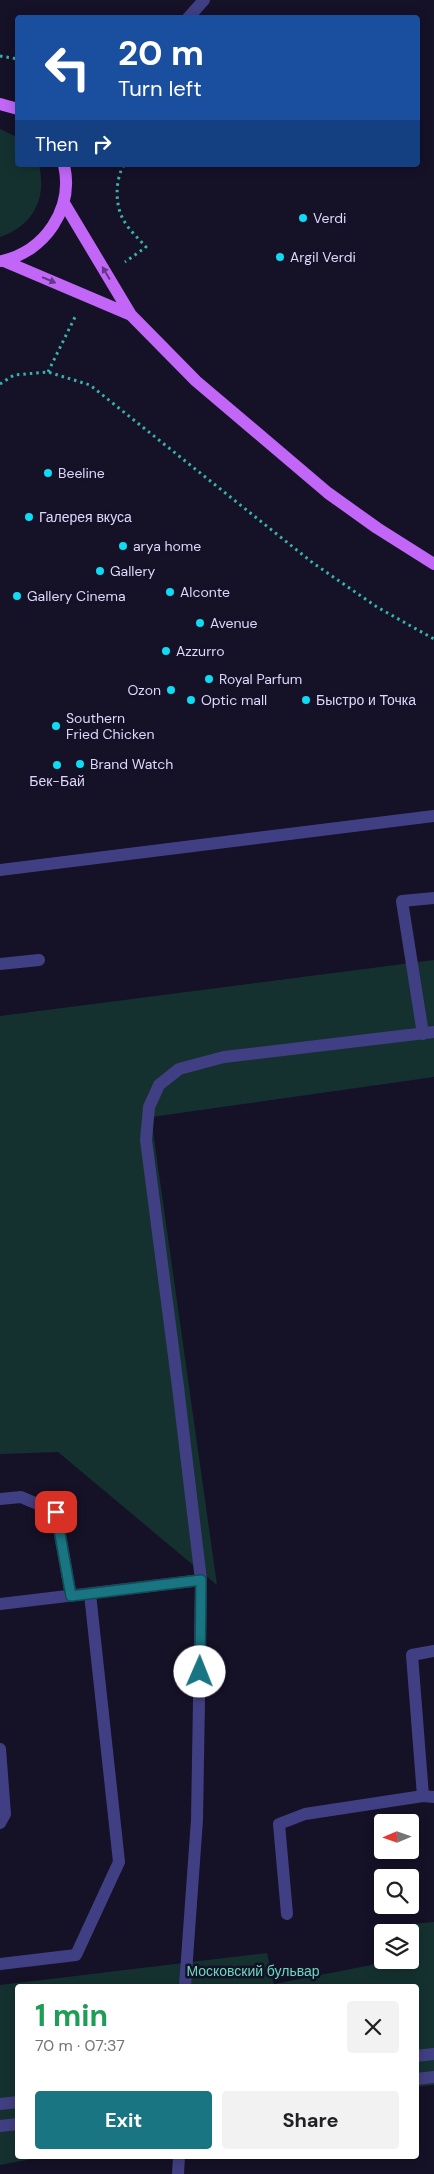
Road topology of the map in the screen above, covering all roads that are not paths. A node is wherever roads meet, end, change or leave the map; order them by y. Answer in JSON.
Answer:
{"nodes":[{"id":1,"x":204,"y":0,"type":"edge"},
{"id":2,"x":191,"y":15,"type":"edge"},
{"id":3,"x":67,"y":168,"type":"edge"},
{"id":4,"x":64,"y":204,"type":"junction"},
{"id":5,"x":2,"y":261,"type":"edge"},
{"id":6,"x":131,"y":314,"type":"junction"},
{"id":7,"x":434,"y":564,"type":"edge"},
{"id":8,"x":434,"y":816,"type":"edge"},
{"id":9,"x":0,"y":870,"type":"edge"},
{"id":10,"x":434,"y":898,"type":"edge"},
{"id":11,"x":39,"y":960,"type":"dead end"},
{"id":12,"x":0,"y":964,"type":"edge"},
{"id":13,"x":428,"y":1033,"type":"edge"},
{"id":14,"x":0,"y":1499,"type":"edge"},
{"id":15,"x":201,"y":1580,"type":"junction"},
{"id":16,"x":90,"y":1594,"type":"junction"},
{"id":17,"x":71,"y":1596,"type":"junction"},
{"id":18,"x":0,"y":1604,"type":"edge"},
{"id":19,"x":434,"y":1652,"type":"edge"},
{"id":20,"x":0,"y":1749,"type":"edge"},
{"id":21,"x":428,"y":1796,"type":"edge"},
{"id":22,"x":0,"y":1823,"type":"edge"},
{"id":23,"x":287,"y":1914,"type":"dead end"},
{"id":24,"x":0,"y":1964,"type":"edge"},
{"id":25,"x":185,"y":1984,"type":"edge"},
{"id":26,"x":434,"y":2054,"type":"edge"},
{"id":27,"x":419,"y":2056,"type":"edge"},
{"id":28,"x":434,"y":2077,"type":"edge"},
{"id":29,"x":419,"y":2080,"type":"edge"},
{"id":30,"x":15,"y":2102,"type":"edge"},
{"id":31,"x":0,"y":2104,"type":"edge"},
{"id":32,"x":15,"y":2124,"type":"edge"},
{"id":33,"x":0,"y":2126,"type":"edge"},
{"id":34,"x":179,"y":2159,"type":"edge"},
{"id":35,"x":178,"y":2174,"type":"edge"}],
"edges":[{"from":1,"to":2,"type":"street"},
{"from":3,"to":4,"type":"main road"},
{"from":4,"to":5,"type":"main road"},
{"from":6,"to":4,"type":"main road","one_way":true},
{"from":5,"to":6,"type":"main road","one_way":true},
{"from":6,"to":7,"type":"main road"},
{"from":8,"to":9,"type":"street"},
{"from":10,"to":13,"type":"street"},
{"from":11,"to":12,"type":"street"},
{"from":13,"to":15,"type":"street"},
{"from":14,"to":17,"type":"street"},
{"from":15,"to":16,"type":"street"},
{"from":15,"to":25,"type":"street"},
{"from":16,"to":17,"type":"street"},
{"from":16,"to":24,"type":"street"},
{"from":17,"to":18,"type":"street"},
{"from":19,"to":21,"type":"street"},
{"from":20,"to":22,"type":"street"},
{"from":21,"to":23,"type":"street"},
{"from":26,"to":27,"type":"street"},
{"from":28,"to":29,"type":"street"},
{"from":30,"to":31,"type":"street"},
{"from":32,"to":33,"type":"street"},
{"from":34,"to":35,"type":"street"}]}
